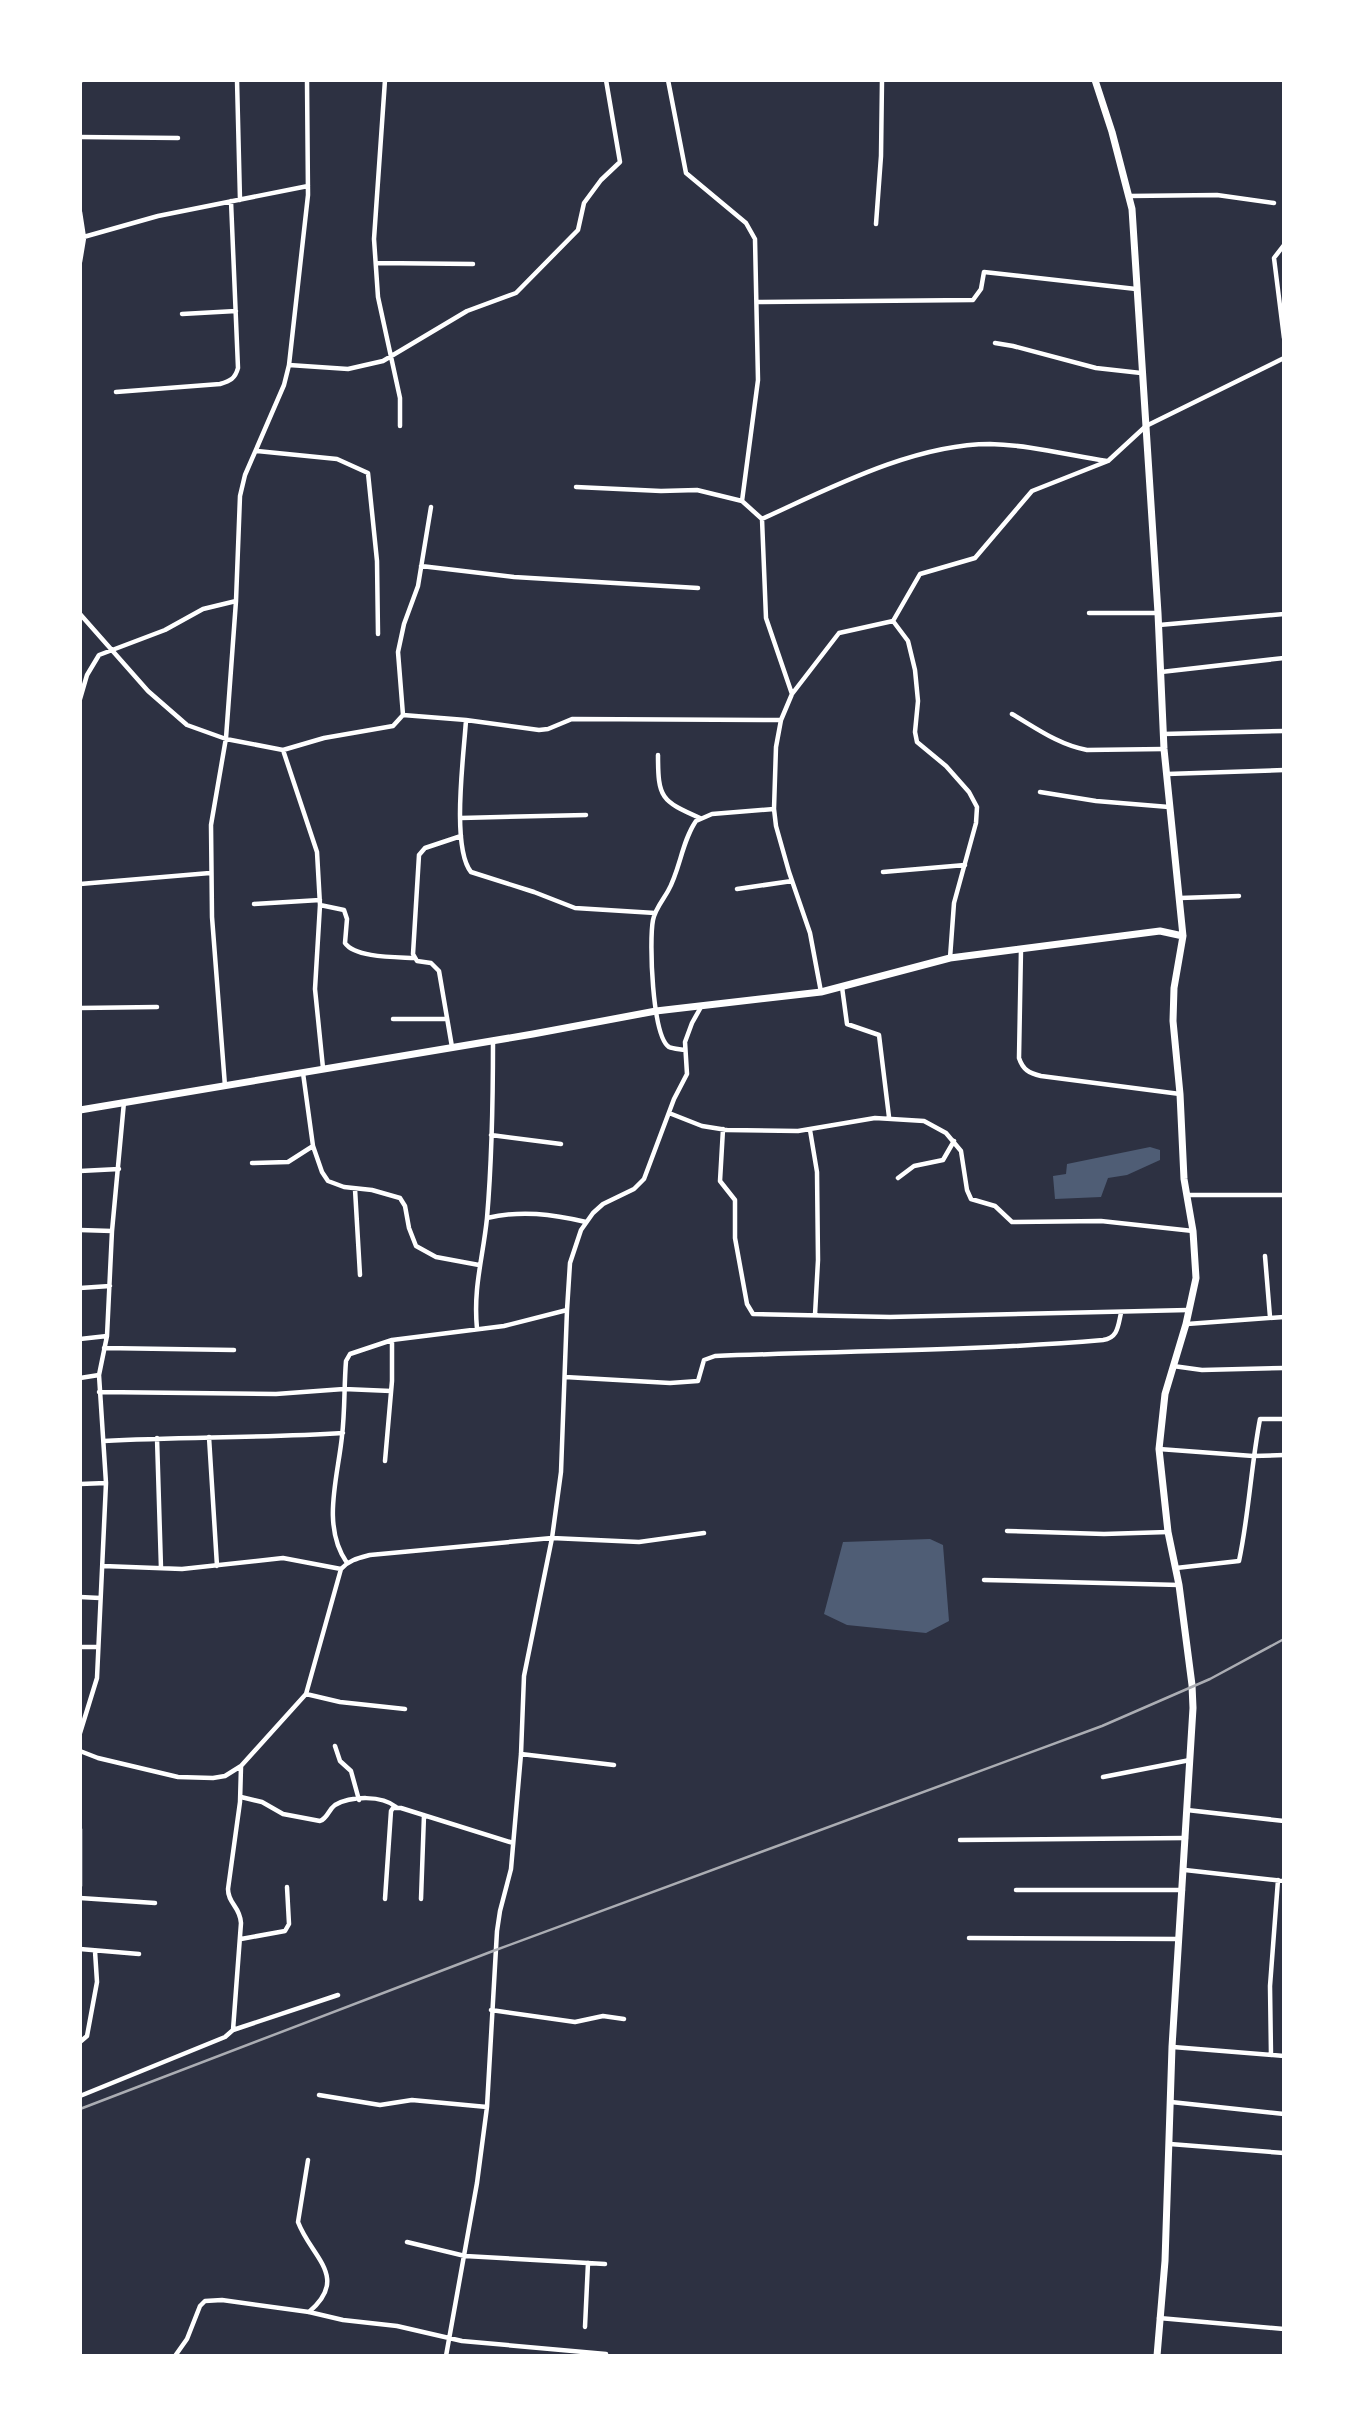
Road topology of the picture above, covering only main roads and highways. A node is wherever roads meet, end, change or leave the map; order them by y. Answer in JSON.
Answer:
{"nodes":[{"id":1,"x":1095,"y":80,"type":"edge"},
{"id":2,"x":1183,"y":936,"type":"junction"},
{"id":3,"x":80,"y":1110,"type":"edge"},
{"id":4,"x":1157,"y":2356,"type":"edge"}],
"edges":[{"from":1,"to":2,"type":"main road"},
{"from":2,"to":3,"type":"main road"},
{"from":2,"to":4,"type":"main road"}]}
